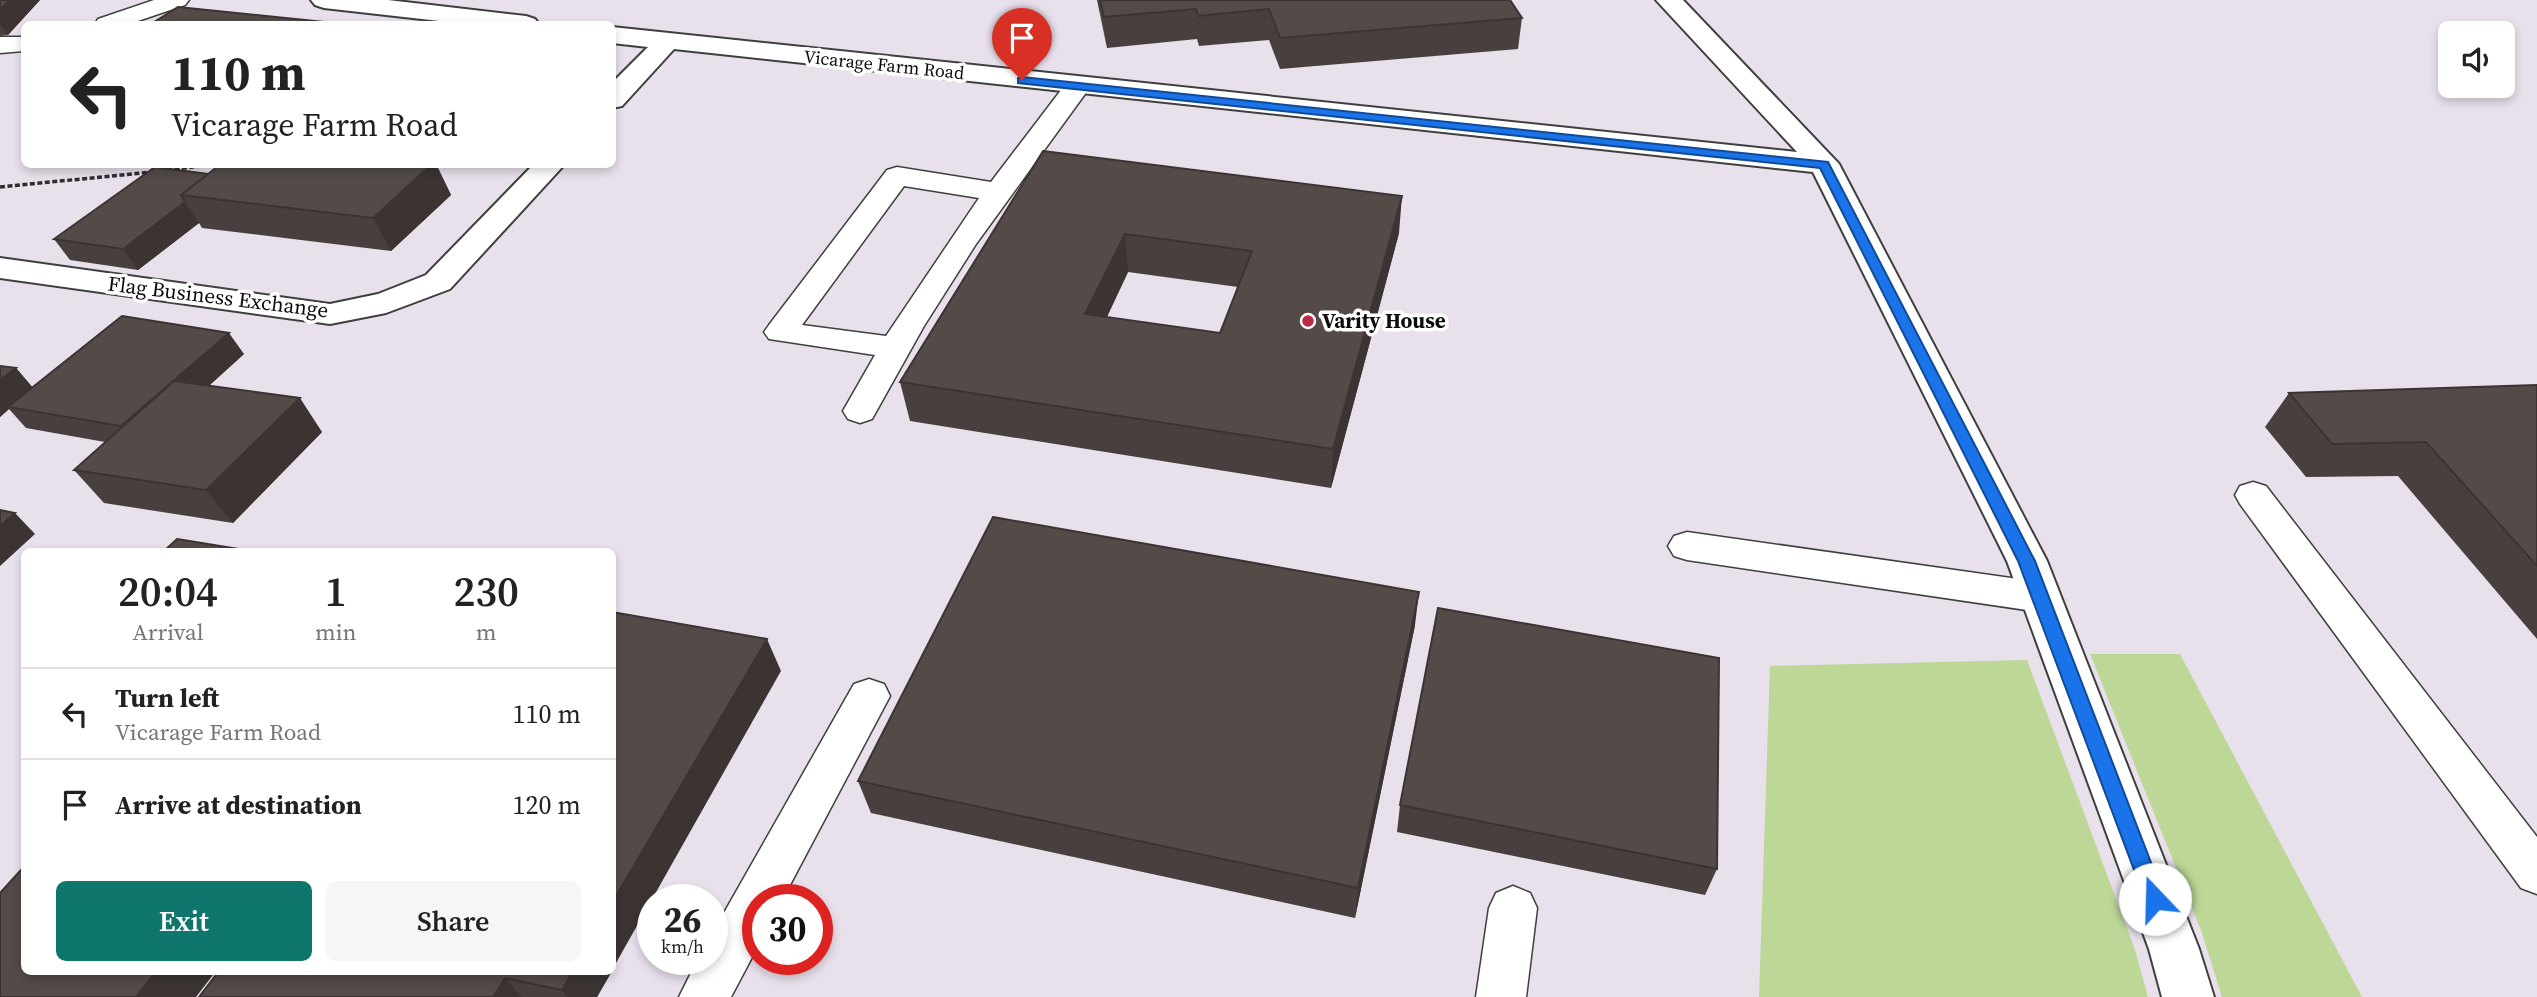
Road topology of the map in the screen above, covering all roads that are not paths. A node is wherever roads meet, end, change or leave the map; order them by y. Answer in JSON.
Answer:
{"nodes":[{"id":1,"x":177,"y":0,"type":"edge"},
{"id":2,"x":324,"y":0,"type":"edge"},
{"id":3,"x":1668,"y":2,"type":"edge"},
{"id":4,"x":442,"y":7,"type":"edge"},
{"id":5,"x":116,"y":21,"type":"edge"},
{"id":6,"x":511,"y":21,"type":"edge"},
{"id":7,"x":616,"y":35,"type":"edge"},
{"id":8,"x":668,"y":41,"type":"junction"},
{"id":9,"x":21,"y":44,"type":"edge"},
{"id":10,"x":0,"y":45,"type":"edge"},
{"id":11,"x":1077,"y":87,"type":"junction"},
{"id":12,"x":616,"y":96,"type":"edge"},
{"id":13,"x":1824,"y":164,"type":"junction"},
{"id":14,"x":547,"y":168,"type":"edge"},
{"id":15,"x":997,"y":192,"type":"junction"},
{"id":16,"x":0,"y":268,"type":"edge"},
{"id":17,"x":893,"y":346,"type":"junction"},
{"id":18,"x":860,"y":411,"type":"dead end"},
{"id":19,"x":2253,"y":495,"type":"dead end"},
{"id":20,"x":1687,"y":546,"type":"dead end"},
{"id":21,"x":2040,"y":597,"type":"junction"},
{"id":22,"x":869,"y":696,"type":"dead end"},
{"id":23,"x":2537,"y":873,"type":"edge"},
{"id":24,"x":1513,"y":908,"type":"dead end"},
{"id":25,"x":704,"y":997,"type":"edge"},
{"id":26,"x":1501,"y":997,"type":"edge"},
{"id":27,"x":2188,"y":997,"type":"edge"}],
"edges":[{"from":1,"to":5,"type":"lane"},
{"from":2,"to":4,"type":"street"},
{"from":3,"to":13,"type":"street"},
{"from":4,"to":6,"type":"street"},
{"from":7,"to":8,"type":"street","name":"Vicarage Farm Road"},
{"from":8,"to":11,"type":"street","name":"Vicarage Farm Road"},
{"from":8,"to":12,"type":"street"},
{"from":9,"to":10,"type":"lane"},
{"from":11,"to":13,"type":"street","name":"Vicarage Farm Road"},
{"from":11,"to":15,"type":"lane"},
{"from":13,"to":21,"type":"street"},
{"from":14,"to":16,"type":"street","name":"Flag Business Exchange"},
{"from":15,"to":17,"type":"lane"},
{"from":15,"to":17,"type":"lane"},
{"from":17,"to":18,"type":"lane"},
{"from":19,"to":23,"type":"lane"},
{"from":20,"to":21,"type":"lane"},
{"from":21,"to":27,"type":"street"},
{"from":22,"to":25,"type":"lane"},
{"from":24,"to":26,"type":"lane"}]}
